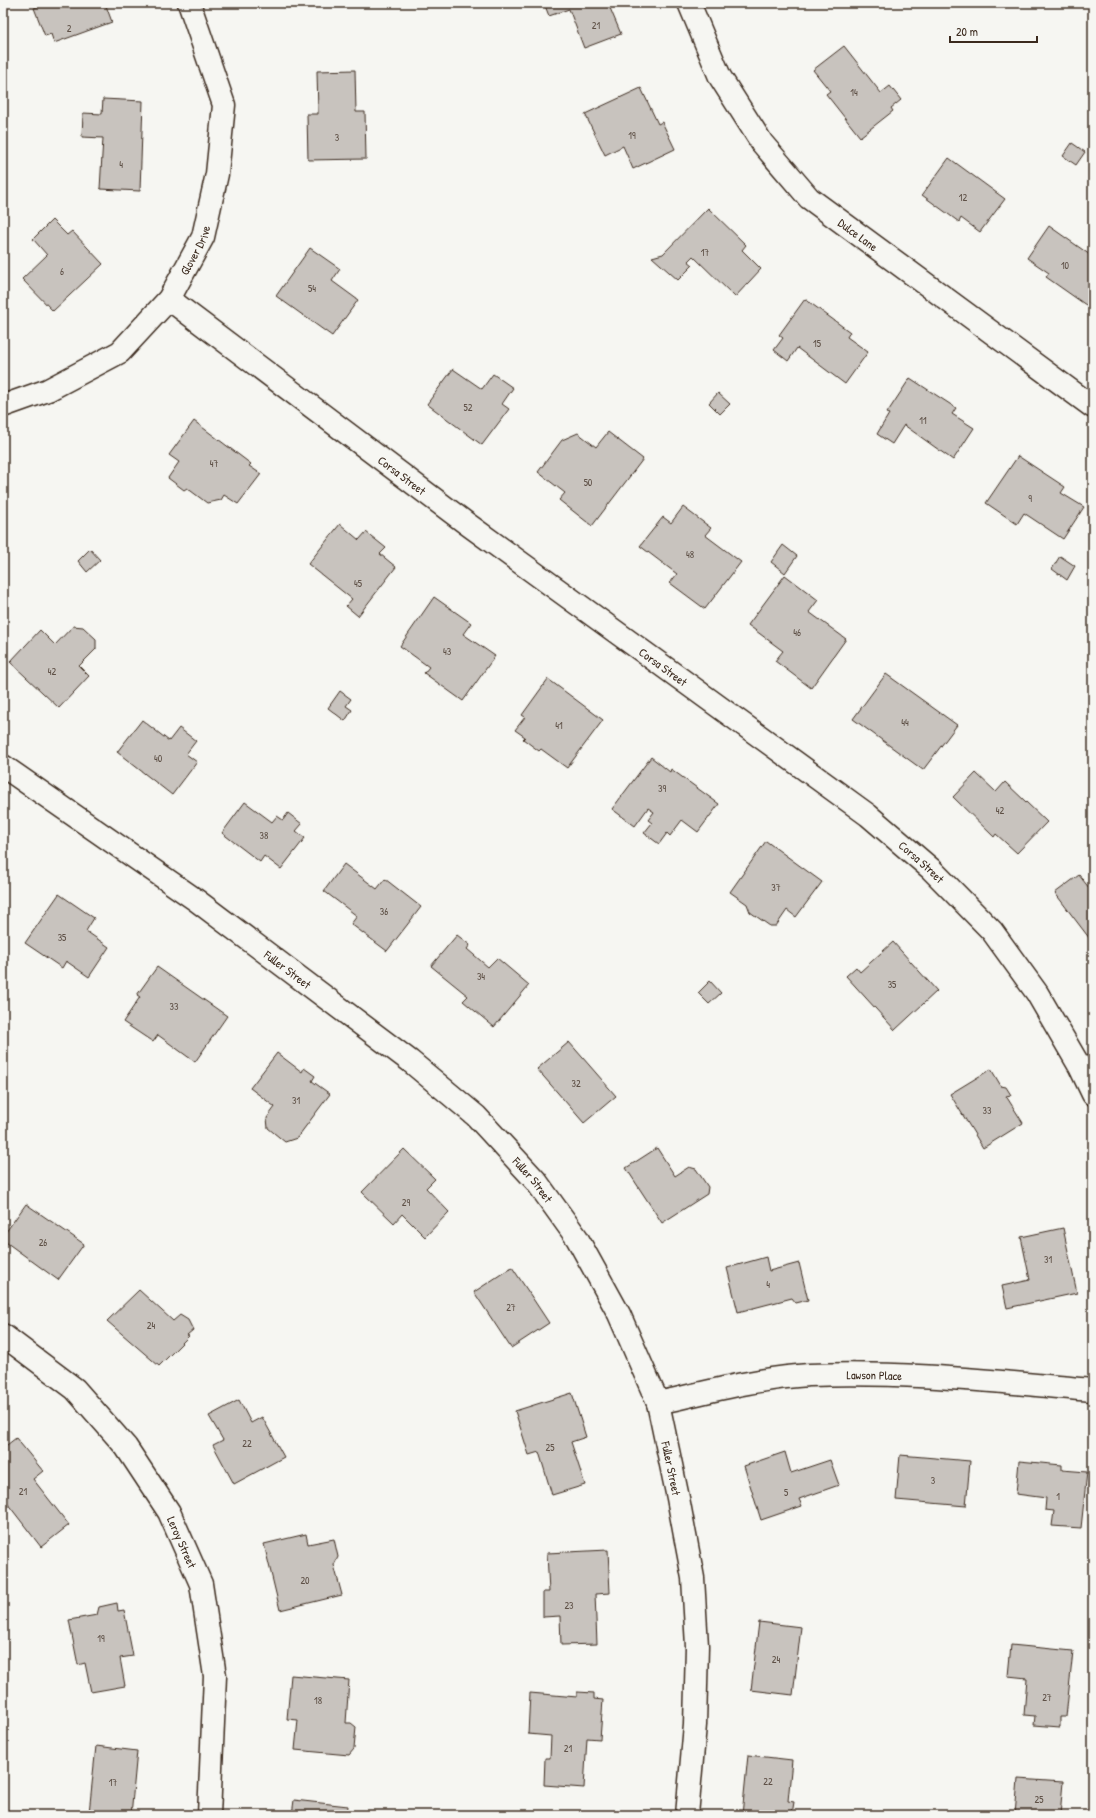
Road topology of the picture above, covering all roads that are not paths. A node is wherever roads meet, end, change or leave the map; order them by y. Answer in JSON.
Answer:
{"nodes":[{"id":1,"x":189,"y":3,"type":"edge"},
{"id":2,"x":689,"y":3,"type":"edge"},
{"id":3,"x":169,"y":299,"type":"junction"},
{"id":4,"x":3,"y":406,"type":"edge"},
{"id":5,"x":1093,"y":407,"type":"edge"},
{"id":6,"x":3,"y":766,"type":"edge"},
{"id":7,"x":1093,"y":1094,"type":"edge"},
{"id":8,"x":3,"y":1335,"type":"edge"},
{"id":9,"x":1093,"y":1390,"type":"edge"},
{"id":10,"x":658,"y":1403,"type":"junction"},
{"id":11,"x":209,"y":1815,"type":"edge"},
{"id":12,"x":687,"y":1815,"type":"edge"}],
"edges":[{"from":1,"to":3,"type":"street","name":"Glover Drive"},
{"from":2,"to":5,"type":"street","name":"Dulce Lane"},
{"from":3,"to":4,"type":"street","name":"Glover Drive"},
{"from":3,"to":7,"type":"street","name":"Corsa Street"},
{"from":6,"to":10,"type":"street","name":"Fuller Street"},
{"from":8,"to":11,"type":"street","name":"Leroy Street"},
{"from":9,"to":10,"type":"street","name":"Lawson Place"},
{"from":10,"to":12,"type":"street","name":"Fuller Street"}]}
